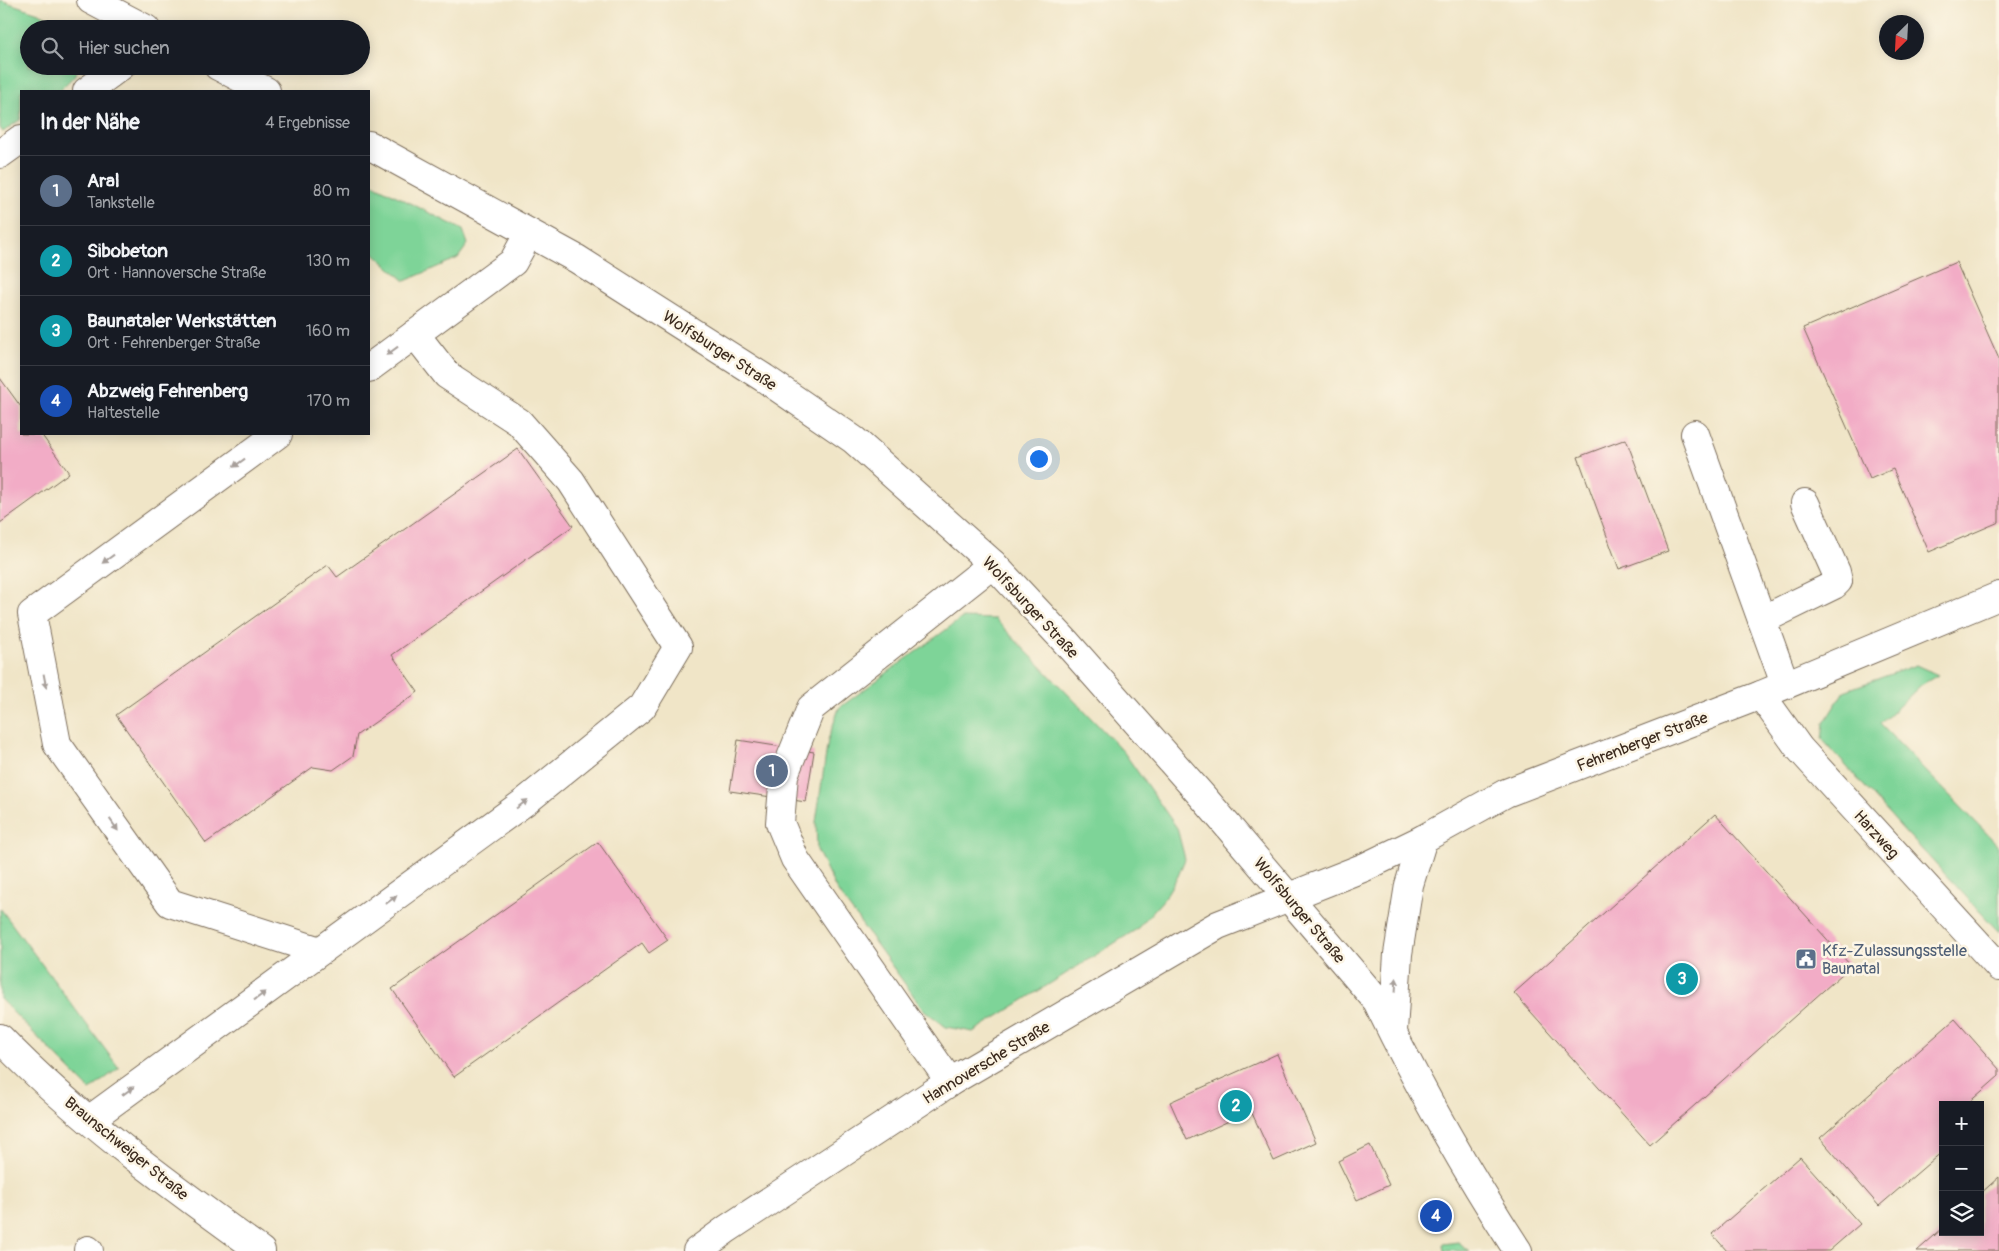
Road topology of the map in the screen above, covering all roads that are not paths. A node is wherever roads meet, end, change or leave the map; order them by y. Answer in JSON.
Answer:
{"nodes":[{"id":1,"x":91,"y":0,"type":"edge"},
{"id":2,"x":129,"y":20,"type":"edge"},
{"id":3,"x":109,"y":75,"type":"edge"},
{"id":4,"x":235,"y":75,"type":"edge"},
{"id":5,"x":88,"y":90,"type":"edge"},
{"id":6,"x":264,"y":90,"type":"edge"},
{"id":7,"x":20,"y":140,"type":"edge"},
{"id":8,"x":370,"y":146,"type":"edge"},
{"id":9,"x":0,"y":154,"type":"edge"},
{"id":10,"x":529,"y":233,"type":"junction"},
{"id":11,"x":415,"y":334,"type":"junction"},
{"id":12,"x":370,"y":367,"type":"edge"},
{"id":13,"x":1695,"y":434,"type":"dead end"},
{"id":14,"x":277,"y":435,"type":"edge"},
{"id":15,"x":1805,"y":503,"type":"dead end"},
{"id":16,"x":993,"y":564,"type":"junction"},
{"id":17,"x":1999,"y":596,"type":"edge"},
{"id":18,"x":1762,"y":620,"type":"junction"},
{"id":19,"x":1773,"y":690,"type":"junction"},
{"id":20,"x":1423,"y":839,"type":"junction"},
{"id":21,"x":1289,"y":896,"type":"junction"},
{"id":22,"x":320,"y":951,"type":"junction"},
{"id":23,"x":1999,"y":967,"type":"edge"},
{"id":24,"x":1393,"y":1034,"type":"junction"},
{"id":25,"x":0,"y":1038,"type":"edge"},
{"id":26,"x":950,"y":1082,"type":"junction"},
{"id":27,"x":89,"y":1120,"type":"junction"},
{"id":28,"x":703,"y":1249,"type":"edge"},
{"id":29,"x":261,"y":1251,"type":"edge"},
{"id":30,"x":1518,"y":1251,"type":"edge"}],
"edges":[{"from":1,"to":2,"type":"street"},
{"from":3,"to":5,"type":"street"},
{"from":4,"to":6,"type":"street"},
{"from":7,"to":9,"type":"street"},
{"from":8,"to":10,"type":"street","name":"Wolfsburger Straße"},
{"from":10,"to":11,"type":"street"},
{"from":10,"to":16,"type":"street","name":"Wolfsburger Straße"},
{"from":11,"to":12,"type":"street","one_way":true},
{"from":22,"to":11,"type":"street","one_way":true},
{"from":13,"to":18,"type":"street","name":"Harzweg"},
{"from":14,"to":22,"type":"street","one_way":true},
{"from":15,"to":18,"type":"street"},
{"from":16,"to":21,"type":"street","name":"Wolfsburger Straße"},
{"from":16,"to":26,"type":"street"},
{"from":17,"to":19,"type":"street","name":"Fehrenberger Straße"},
{"from":18,"to":19,"type":"street","name":"Harzweg"},
{"from":19,"to":20,"type":"street","name":"Fehrenberger Straße"},
{"from":19,"to":23,"type":"street","name":"Harzweg"},
{"from":20,"to":21,"type":"street","name":"Fehrenberger Straße"},
{"from":24,"to":20,"type":"street","one_way":true},
{"from":21,"to":24,"type":"street","name":"Wolfsburger Straße"},
{"from":21,"to":26,"type":"street","name":"Hannoversche Straße"},
{"from":27,"to":22,"type":"street","one_way":true},
{"from":24,"to":30,"type":"street","name":"Wolfsburger Straße"},
{"from":25,"to":27,"type":"street","name":"Braunschweiger Straße"},
{"from":26,"to":28,"type":"street","name":"Hannoversche Straße"},
{"from":27,"to":29,"type":"street","name":"Braunschweiger Straße"}]}
